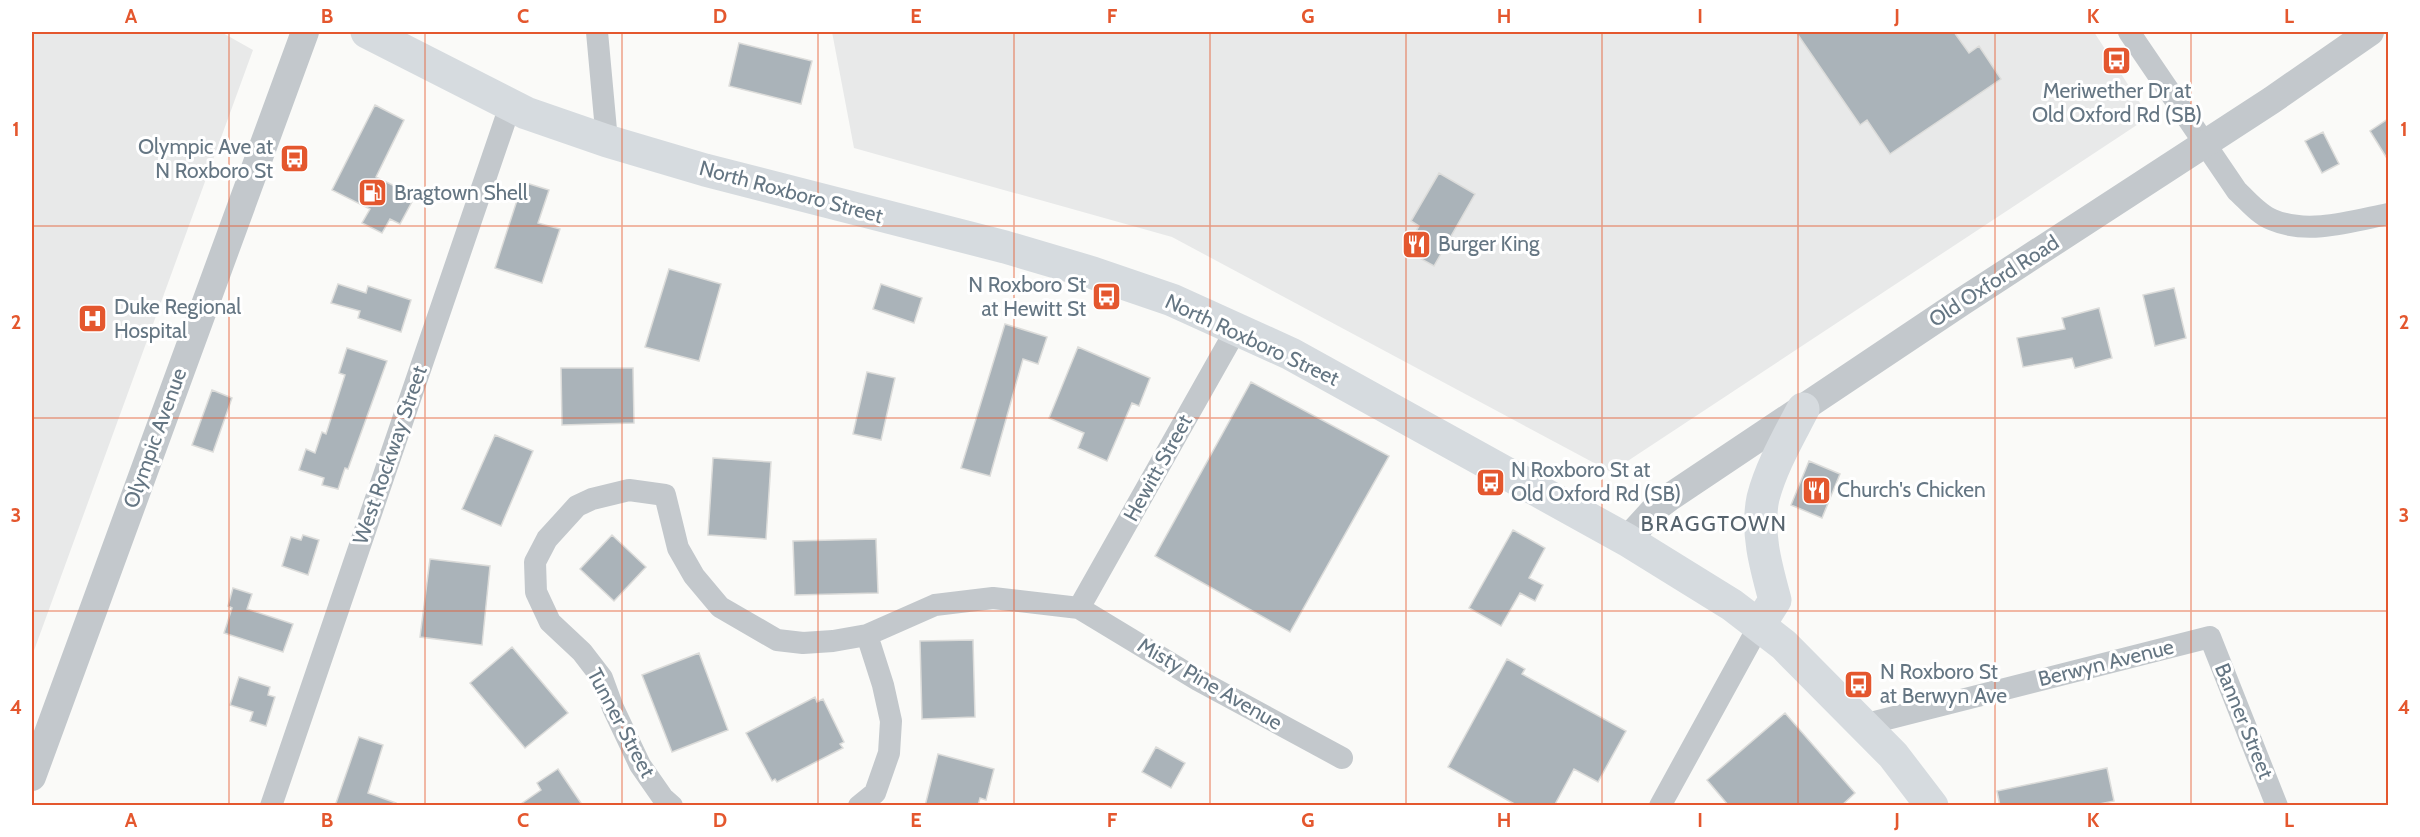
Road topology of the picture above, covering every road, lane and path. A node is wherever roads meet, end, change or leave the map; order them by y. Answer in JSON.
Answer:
{"nodes":[{"id":1,"x":305,"y":32,"type":"edge"},
{"id":2,"x":367,"y":32,"type":"edge"},
{"id":3,"x":597,"y":32,"type":"edge"},
{"id":4,"x":2129,"y":32,"type":"edge"},
{"id":5,"x":2370,"y":32,"type":"edge"},
{"id":6,"x":510,"y":106,"type":"junction"},
{"id":7,"x":607,"y":141,"type":"junction"},
{"id":8,"x":2204,"y":143,"type":"junction"},
{"id":9,"x":2388,"y":214,"type":"edge"},
{"id":10,"x":1237,"y":328,"type":"junction"},
{"id":11,"x":1803,"y":409,"type":"junction"},
{"id":12,"x":1627,"y":540,"type":"junction"},
{"id":13,"x":1079,"y":608,"type":"junction"},
{"id":14,"x":1760,"y":624,"type":"junction"},
{"id":15,"x":867,"y":635,"type":"junction"},
{"id":16,"x":2210,"y":637,"type":"joint"},
{"id":17,"x":1863,"y":725,"type":"junction"},
{"id":18,"x":1342,"y":758,"type":"dead end"},
{"id":19,"x":32,"y":777,"type":"edge"},
{"id":20,"x":271,"y":806,"type":"edge"},
{"id":21,"x":672,"y":806,"type":"edge"},
{"id":22,"x":859,"y":806,"type":"edge"},
{"id":23,"x":1660,"y":806,"type":"edge"},
{"id":24,"x":1932,"y":806,"type":"edge"},
{"id":25,"x":2277,"y":806,"type":"edge"}],
"edges":[{"from":1,"to":19,"type":"street","name":"Olympic Avenue"},
{"from":2,"to":6,"type":"main road","name":"North Roxboro Street"},
{"from":3,"to":7,"type":"street"},
{"from":4,"to":8,"type":"street"},
{"from":5,"to":8,"type":"street","name":"Old Oxford Road"},
{"from":6,"to":7,"type":"main road","name":"North Roxboro Street"},
{"from":6,"to":20,"type":"street","name":"West Rockway Street"},
{"from":7,"to":10,"type":"main road","name":"North Roxboro Street"},
{"from":8,"to":9,"type":"street"},
{"from":8,"to":11,"type":"street","name":"Old Oxford Road"},
{"from":10,"to":12,"type":"main road","name":"North Roxboro Street"},
{"from":10,"to":13,"type":"street","name":"Hewitt Street"},
{"from":11,"to":12,"type":"street","name":"Old Oxford Road"},
{"from":11,"to":14,"type":"main road"},
{"from":12,"to":14,"type":"main road","name":"North Roxboro Street"},
{"from":13,"to":15,"type":"street"},
{"from":13,"to":18,"type":"street","name":"Misty Pine Avenue"},
{"from":14,"to":17,"type":"main road","name":"North Roxboro Street"},
{"from":14,"to":23,"type":"street"},
{"from":15,"to":21,"type":"street","name":"Tunner Street"},
{"from":15,"to":22,"type":"street"},
{"from":16,"to":17,"type":"street","name":"Berwyn Avenue"},
{"from":16,"to":25,"type":"street","name":"Banner Street"},
{"from":17,"to":24,"type":"main road","name":"North Roxboro Street"}]}
